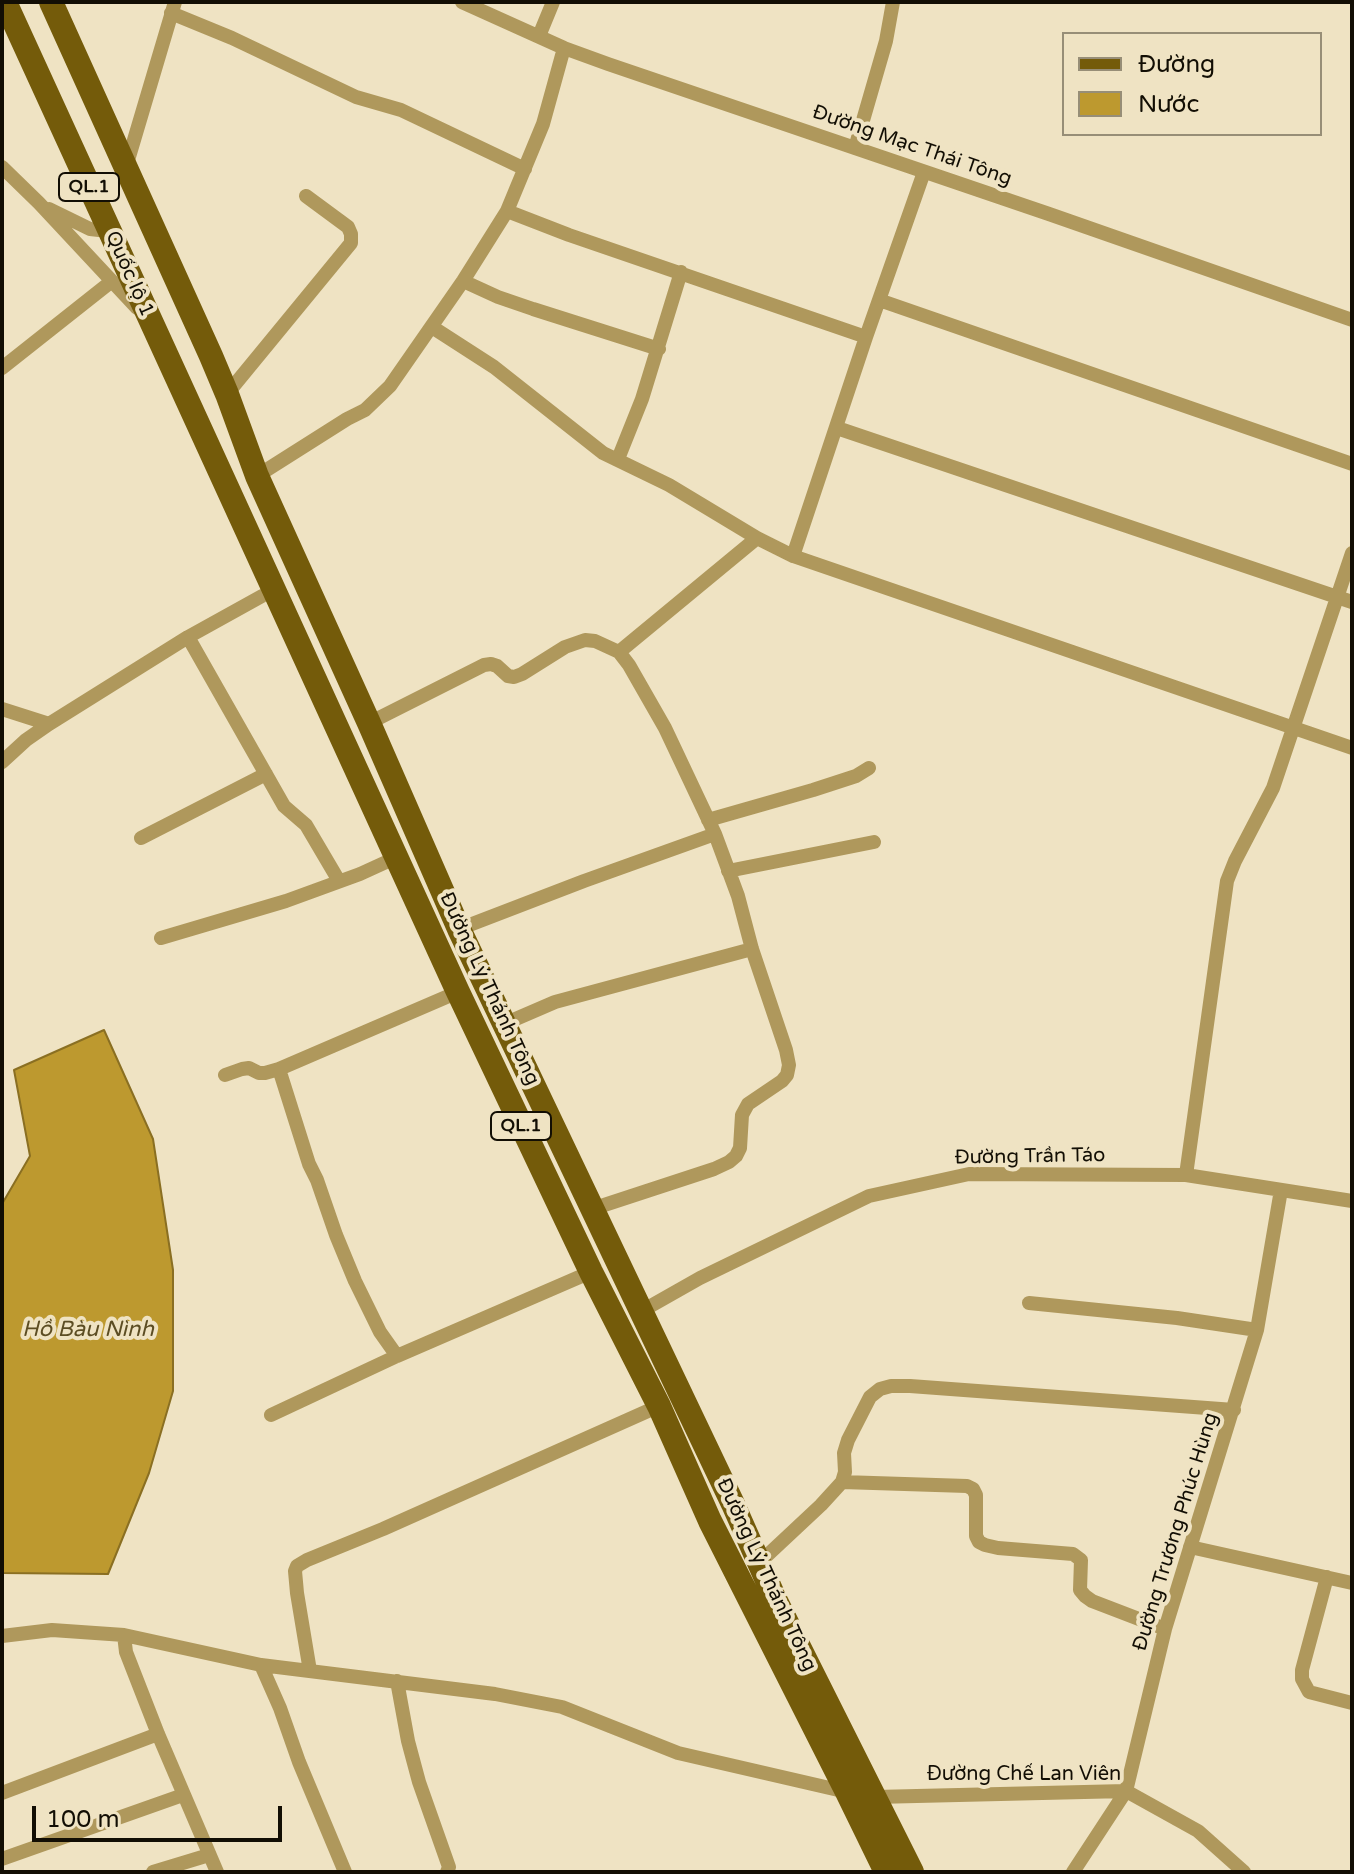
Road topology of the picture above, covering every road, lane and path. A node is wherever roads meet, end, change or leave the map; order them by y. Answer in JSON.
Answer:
{"nodes":[{"id":1,"x":5,"y":2,"type":"edge"},
{"id":2,"x":51,"y":2,"type":"edge"},
{"id":3,"x":462,"y":2,"type":"edge"},
{"id":4,"x":553,"y":2,"type":"edge"},
{"id":5,"x":893,"y":2,"type":"edge"},
{"id":6,"x":173,"y":8,"type":"edge"},
{"id":7,"x":539,"y":36,"type":"junction"},
{"id":8,"x":564,"y":48,"type":"junction"},
{"id":9,"x":855,"y":148,"type":"junction"},
{"id":10,"x":2,"y":167,"type":"edge"},
{"id":11,"x":125,"y":167,"type":"junction"},
{"id":12,"x":525,"y":169,"type":"junction"},
{"id":13,"x":924,"y":172,"type":"junction"},
{"id":14,"x":306,"y":196,"type":"dead end"},
{"id":15,"x":39,"y":203,"type":"junction"},
{"id":16,"x":507,"y":211,"type":"junction"},
{"id":17,"x":108,"y":227,"type":"junction"},
{"id":18,"x":681,"y":272,"type":"junction"},
{"id":19,"x":112,"y":281,"type":"junction"},
{"id":20,"x":463,"y":281,"type":"junction"},
{"id":21,"x":879,"y":300,"type":"junction"},
{"id":22,"x":1352,"y":320,"type":"edge"},
{"id":23,"x":150,"y":321,"type":"junction"},
{"id":24,"x":432,"y":327,"type":"junction"},
{"id":25,"x":866,"y":337,"type":"junction"},
{"id":26,"x":659,"y":349,"type":"junction"},
{"id":27,"x":211,"y":356,"type":"joint"},
{"id":28,"x":2,"y":368,"type":"edge"},
{"id":29,"x":173,"y":371,"type":"joint"},
{"id":30,"x":227,"y":394,"type":"junction"},
{"id":31,"x":837,"y":428,"type":"junction"},
{"id":32,"x":618,"y":459,"type":"junction"},
{"id":33,"x":1352,"y":464,"type":"edge"},
{"id":34,"x":257,"y":476,"type":"junction"},
{"id":35,"x":757,"y":538,"type":"junction"},
{"id":36,"x":1352,"y":553,"type":"edge"},
{"id":37,"x":793,"y":556,"type":"junction"},
{"id":38,"x":262,"y":596,"type":"dead end"},
{"id":39,"x":1337,"y":597,"type":"junction"},
{"id":40,"x":1352,"y":602,"type":"edge"},
{"id":41,"x":188,"y":637,"type":"junction"},
{"id":42,"x":619,"y":652,"type":"junction"},
{"id":43,"x":2,"y":709,"type":"edge"},
{"id":44,"x":369,"y":723,"type":"junction"},
{"id":45,"x":49,"y":724,"type":"junction"},
{"id":46,"x":1295,"y":728,"type":"junction"},
{"id":47,"x":1352,"y":748,"type":"edge"},
{"id":48,"x":2,"y":762,"type":"edge"},
{"id":49,"x":869,"y":768,"type":"dead end"},
{"id":50,"x":266,"y":774,"type":"junction"},
{"id":51,"x":708,"y":820,"type":"junction"},
{"id":52,"x":715,"y":834,"type":"junction"},
{"id":53,"x":141,"y":838,"type":"dead end"},
{"id":54,"x":874,"y":842,"type":"dead end"},
{"id":55,"x":395,"y":858,"type":"junction"},
{"id":56,"x":728,"y":871,"type":"junction"},
{"id":57,"x":339,"y":881,"type":"junction"},
{"id":58,"x":459,"y":929,"type":"junction"},
{"id":59,"x":161,"y":938,"type":"dead end"},
{"id":60,"x":752,"y":949,"type":"junction"},
{"id":61,"x":458,"y":992,"type":"junction"},
{"id":62,"x":504,"y":1024,"type":"junction"},
{"id":63,"x":279,"y":1069,"type":"junction"},
{"id":64,"x":225,"y":1075,"type":"dead end"},
{"id":65,"x":1186,"y":1175,"type":"junction"},
{"id":66,"x":1281,"y":1190,"type":"junction"},
{"id":67,"x":1352,"y":1201,"type":"edge"},
{"id":68,"x":592,"y":1209,"type":"junction"},
{"id":69,"x":616,"y":1257,"type":"junction"},
{"id":70,"x":591,"y":1272,"type":"junction"},
{"id":71,"x":1029,"y":1303,"type":"dead end"},
{"id":72,"x":640,"y":1312,"type":"junction"},
{"id":73,"x":1257,"y":1330,"type":"junction"},
{"id":74,"x":397,"y":1356,"type":"junction"},
{"id":75,"x":659,"y":1406,"type":"junction"},
{"id":76,"x":1234,"y":1410,"type":"junction"},
{"id":77,"x":271,"y":1415,"type":"dead end"},
{"id":78,"x":842,"y":1482,"type":"junction"},
{"id":79,"x":1190,"y":1547,"type":"junction"},
{"id":80,"x":759,"y":1563,"type":"junction"},
{"id":81,"x":1327,"y":1577,"type":"junction"},
{"id":82,"x":1352,"y":1583,"type":"edge"},
{"id":83,"x":1165,"y":1629,"type":"junction"},
{"id":84,"x":124,"y":1635,"type":"junction"},
{"id":85,"x":2,"y":1636,"type":"edge"},
{"id":86,"x":261,"y":1665,"type":"junction"},
{"id":87,"x":310,"y":1671,"type":"junction"},
{"id":88,"x":397,"y":1681,"type":"junction"},
{"id":89,"x":1352,"y":1703,"type":"edge"},
{"id":90,"x":158,"y":1734,"type":"junction"},
{"id":91,"x":1126,"y":1791,"type":"junction"},
{"id":92,"x":847,"y":1792,"type":"junction"},
{"id":93,"x":2,"y":1793,"type":"edge"},
{"id":94,"x":183,"y":1795,"type":"junction"},
{"id":95,"x":875,"y":1797,"type":"junction"},
{"id":96,"x":209,"y":1855,"type":"junction"},
{"id":97,"x":2,"y":1859,"type":"edge"},
{"id":98,"x":153,"y":1872,"type":"edge"},
{"id":99,"x":217,"y":1872,"type":"edge"},
{"id":100,"x":345,"y":1872,"type":"edge"},
{"id":101,"x":447,"y":1872,"type":"edge"},
{"id":102,"x":886,"y":1872,"type":"edge"},
{"id":103,"x":912,"y":1872,"type":"edge"},
{"id":104,"x":1073,"y":1872,"type":"edge"},
{"id":105,"x":1244,"y":1872,"type":"edge"}],
"edges":[{"from":1,"to":17,"type":"main road","name":"Quốc lộ 1","number":"QL.1"},
{"from":2,"to":11,"type":"main road","name":"Quốc lộ 1","number":"QL.1"},
{"from":3,"to":7,"type":"street","name":"Đường Mạc Thái Tông"},
{"from":4,"to":7,"type":"street"},
{"from":5,"to":9,"type":"street"},
{"from":6,"to":11,"type":"street"},
{"from":6,"to":12,"type":"street"},
{"from":7,"to":8,"type":"street","name":"Đường Mạc Thái Tông"},
{"from":8,"to":9,"type":"street","name":"Đường Mạc Thái Tông"},
{"from":8,"to":12,"type":"street"},
{"from":9,"to":13,"type":"street","name":"Đường Mạc Thái Tông"},
{"from":10,"to":15,"type":"street"},
{"from":11,"to":27,"type":"main road","name":"Quốc lộ 1","number":"QL.1"},
{"from":12,"to":16,"type":"street"},
{"from":13,"to":21,"type":"street"},
{"from":13,"to":22,"type":"street","name":"Đường Mạc Thái Tông"},
{"from":14,"to":30,"type":"street"},
{"from":15,"to":17,"type":"street"},
{"from":15,"to":19,"type":"street"},
{"from":16,"to":18,"type":"street"},
{"from":16,"to":20,"type":"street"},
{"from":17,"to":23,"type":"main road","name":"Quốc lộ 1","number":"QL.1"},
{"from":18,"to":25,"type":"street"},
{"from":18,"to":26,"type":"street"},
{"from":19,"to":23,"type":"street"},
{"from":19,"to":28,"type":"street"},
{"from":20,"to":24,"type":"street"},
{"from":20,"to":26,"type":"street"},
{"from":21,"to":25,"type":"street"},
{"from":21,"to":33,"type":"street"},
{"from":23,"to":29,"type":"main road","name":"Quốc lộ 1","number":"QL.1"},
{"from":24,"to":32,"type":"street"},
{"from":24,"to":34,"type":"street"},
{"from":25,"to":31,"type":"street"},
{"from":26,"to":32,"type":"street"},
{"from":27,"to":30,"type":"main road","name":"Đường Lý Thánh Tông","number":"QL.1"},
{"from":29,"to":55,"type":"main road","name":"Đường Lý Thánh Tông","number":"QL.1"},
{"from":30,"to":34,"type":"main road","name":"Đường Lý Thánh Tông","number":"QL.1"},
{"from":31,"to":37,"type":"street"},
{"from":31,"to":39,"type":"street"},
{"from":32,"to":35,"type":"street"},
{"from":34,"to":44,"type":"main road","name":"Đường Lý Thánh Tông","number":"QL.1"},
{"from":35,"to":37,"type":"street"},
{"from":35,"to":42,"type":"street"},
{"from":36,"to":39,"type":"street"},
{"from":37,"to":46,"type":"street"},
{"from":38,"to":41,"type":"street"},
{"from":39,"to":40,"type":"street"},
{"from":39,"to":46,"type":"street"},
{"from":41,"to":45,"type":"street"},
{"from":41,"to":50,"type":"street"},
{"from":42,"to":44,"type":"street"},
{"from":42,"to":51,"type":"street"},
{"from":43,"to":45,"type":"street"},
{"from":44,"to":58,"type":"main road","name":"Đường Lý Thánh Tông","number":"QL.1"},
{"from":45,"to":48,"type":"street"},
{"from":46,"to":47,"type":"street"},
{"from":46,"to":65,"type":"street"},
{"from":49,"to":51,"type":"street"},
{"from":50,"to":53,"type":"street"},
{"from":50,"to":57,"type":"street"},
{"from":51,"to":52,"type":"street"},
{"from":52,"to":56,"type":"street"},
{"from":52,"to":58,"type":"street"},
{"from":54,"to":56,"type":"street"},
{"from":55,"to":57,"type":"street"},
{"from":55,"to":61,"type":"main road","name":"Đường Lý Thánh Tông","number":"QL.1"},
{"from":56,"to":60,"type":"street"},
{"from":57,"to":59,"type":"street"},
{"from":58,"to":62,"type":"main road","name":"Đường Lý Thánh Tông","number":"QL.1"},
{"from":60,"to":62,"type":"street"},
{"from":60,"to":68,"type":"street"},
{"from":61,"to":63,"type":"street"},
{"from":61,"to":70,"type":"main road","name":"Đường Lý Thánh Tông","number":"QL.1"},
{"from":62,"to":68,"type":"main road","name":"Đường Lý Thánh Tông","number":"QL.1"},
{"from":63,"to":64,"type":"street"},
{"from":63,"to":74,"type":"street"},
{"from":65,"to":66,"type":"street","name":"Đường Trần Táo"},
{"from":65,"to":72,"type":"street","name":"Đường Trần Táo"},
{"from":66,"to":67,"type":"street","name":"Đường Trần Táo"},
{"from":66,"to":73,"type":"street","name":"Đường Trương Phúc Hùng"},
{"from":68,"to":69,"type":"main road","name":"Đường Lý Thánh Tông","number":"QL.1"},
{"from":69,"to":70,"type":"main road"},
{"from":69,"to":72,"type":"main road","name":"Đường Lý Thánh Tông","number":"QL.1"},
{"from":70,"to":74,"type":"street"},
{"from":70,"to":75,"type":"main road","name":"Đường Lý Thánh Tông","number":"QL.1"},
{"from":71,"to":73,"type":"street"},
{"from":72,"to":80,"type":"main road","name":"Đường Lý Thánh Tông","number":"QL.1"},
{"from":73,"to":76,"type":"street","name":"Đường Trương Phúc Hùng"},
{"from":74,"to":77,"type":"street"},
{"from":75,"to":87,"type":"street"},
{"from":75,"to":92,"type":"main road","name":"Đường Lý Thánh Tông","number":"QL.1"},
{"from":76,"to":78,"type":"street"},
{"from":76,"to":79,"type":"street","name":"Đường Trương Phúc Hùng"},
{"from":78,"to":80,"type":"street"},
{"from":78,"to":83,"type":"street"},
{"from":79,"to":81,"type":"street"},
{"from":79,"to":83,"type":"street","name":"Đường Trương Phúc Hùng"},
{"from":80,"to":95,"type":"main road","name":"Đường Lý Thánh Tông","number":"QL.1"},
{"from":81,"to":82,"type":"street"},
{"from":81,"to":89,"type":"street"},
{"from":83,"to":91,"type":"street","name":"Đường Trương Phúc Hùng"},
{"from":84,"to":85,"type":"street"},
{"from":84,"to":86,"type":"street"},
{"from":84,"to":90,"type":"street"},
{"from":86,"to":87,"type":"street"},
{"from":86,"to":100,"type":"street"},
{"from":87,"to":88,"type":"street"},
{"from":88,"to":92,"type":"street"},
{"from":88,"to":101,"type":"street"},
{"from":90,"to":93,"type":"street"},
{"from":90,"to":94,"type":"street"},
{"from":91,"to":95,"type":"street","name":"Đường Chế Lan Viên"},
{"from":91,"to":104,"type":"street","name":"Đường Trương Phúc Hùng"},
{"from":91,"to":105,"type":"street","name":"Đường Chế Lan Viên"},
{"from":92,"to":102,"type":"main road","name":"Đường Lý Thánh Tông","number":"QL.1"},
{"from":94,"to":96,"type":"street"},
{"from":94,"to":97,"type":"street"},
{"from":95,"to":103,"type":"main road","name":"Đường Lý Thánh Tông","number":"QL.1"},
{"from":96,"to":98,"type":"street"},
{"from":96,"to":99,"type":"street"}]}
